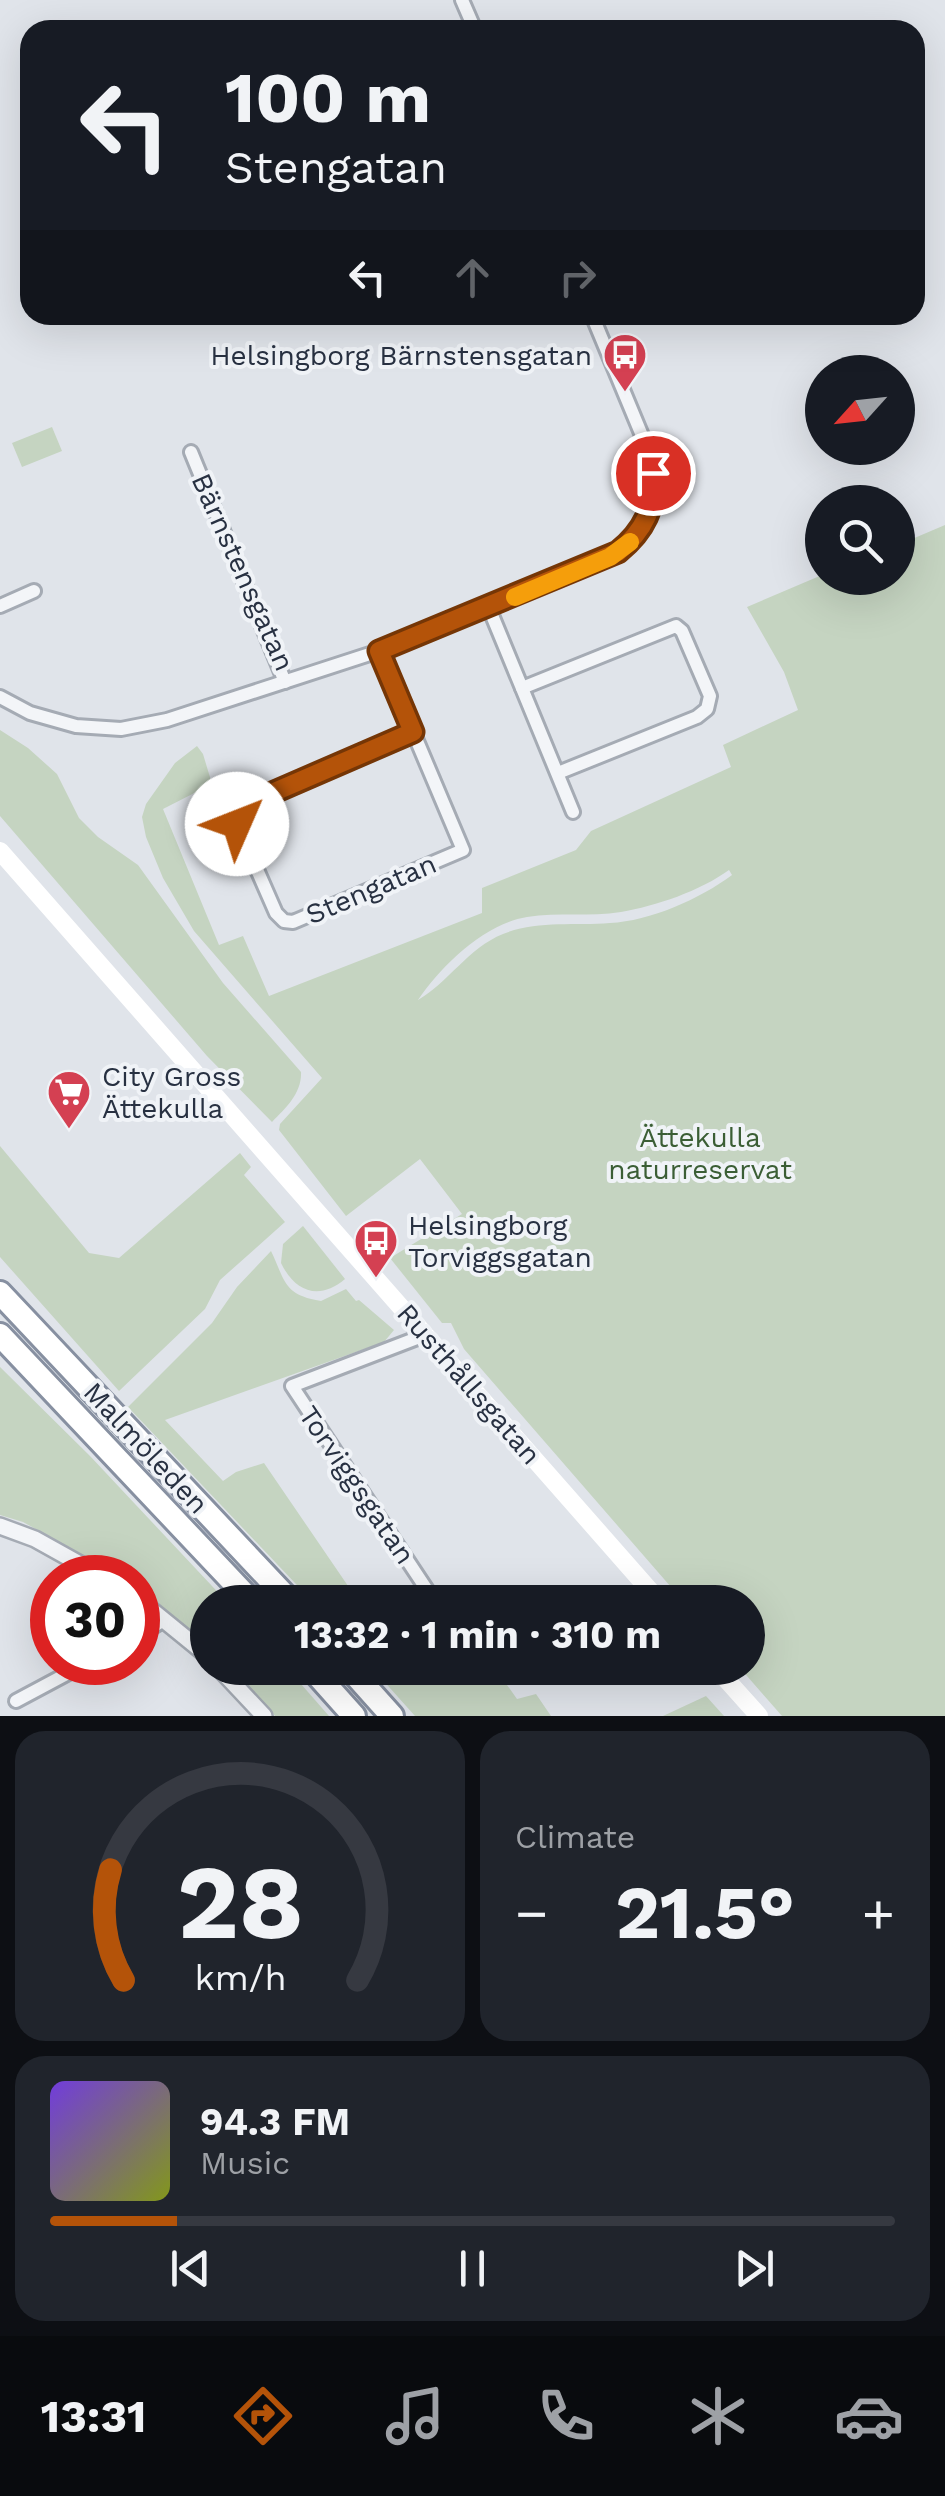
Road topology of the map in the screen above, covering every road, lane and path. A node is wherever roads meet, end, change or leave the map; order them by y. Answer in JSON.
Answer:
{"nodes":[{"id":1,"x":596,"y":325,"type":"edge"},
{"id":2,"x":191,"y":452,"type":"dead end"},
{"id":3,"x":34,"y":592,"type":"dead end"},
{"id":4,"x":0,"y":606,"type":"edge"},
{"id":5,"x":489,"y":608,"type":"junction"},
{"id":6,"x":379,"y":651,"type":"junction"},
{"id":7,"x":285,"y":682,"type":"junction"},
{"id":8,"x":522,"y":688,"type":"junction"},
{"id":9,"x":0,"y":697,"type":"edge"},
{"id":10,"x":413,"y":732,"type":"junction"},
{"id":11,"x":558,"y":773,"type":"junction"},
{"id":12,"x":573,"y":812,"type":"dead end"},
{"id":13,"x":0,"y":851,"type":"edge"},
{"id":14,"x":0,"y":1293,"type":"edge"},
{"id":15,"x":0,"y":1335,"type":"edge"},
{"id":16,"x":425,"y":1335,"type":"junction"},
{"id":17,"x":4,"y":1528,"type":"edge"},
{"id":18,"x":63,"y":1555,"type":"edge"},
{"id":19,"x":236,"y":1585,"type":"edge"},
{"id":20,"x":276,"y":1585,"type":"edge"},
{"id":21,"x":424,"y":1585,"type":"edge"},
{"id":22,"x":645,"y":1585,"type":"edge"},
{"id":23,"x":160,"y":1617,"type":"edge"},
{"id":24,"x":164,"y":1620,"type":"junction"},
{"id":25,"x":160,"y":1622,"type":"edge"},
{"id":26,"x":190,"y":1641,"type":"edge"},
{"id":27,"x":46,"y":1685,"type":"edge"},
{"id":28,"x":235,"y":1685,"type":"edge"},
{"id":29,"x":326,"y":1685,"type":"edge"},
{"id":30,"x":364,"y":1685,"type":"edge"},
{"id":31,"x":731,"y":1685,"type":"edge"},
{"id":32,"x":16,"y":1701,"type":"dead end"},
{"id":33,"x":264,"y":1716,"type":"edge"},
{"id":34,"x":354,"y":1716,"type":"edge"},
{"id":35,"x":392,"y":1716,"type":"edge"},
{"id":36,"x":759,"y":1716,"type":"edge"}],
"edges":[{"from":1,"to":5,"type":"street","name":"Bärnstensgatan"},
{"from":2,"to":7,"type":"street","name":"Bärnstensgatan"},
{"from":3,"to":4,"type":"street"},
{"from":5,"to":6,"type":"street","name":"Bärnstensgatan"},
{"from":5,"to":8,"type":"street"},
{"from":6,"to":7,"type":"street","name":"Bärnstensgatan"},
{"from":6,"to":10,"type":"street","name":"Stengatan"},
{"from":7,"to":9,"type":"street"},
{"from":8,"to":11,"type":"street"},
{"from":8,"to":11,"type":"street"},
{"from":10,"to":10,"type":"street","name":"Stengatan"},
{"from":11,"to":12,"type":"street"},
{"from":13,"to":16,"type":"main road","name":"Rusthållsgatan"},
{"from":14,"to":20,"type":"highway","name":"Malmöleden"},
{"from":15,"to":19,"type":"highway","name":"Malmöleden"},
{"from":16,"to":21,"type":"street","name":"Torviggsgatan"},
{"from":16,"to":22,"type":"main road","name":"Rusthållsgatan"},
{"from":17,"to":18,"type":"street"},
{"from":23,"to":24,"type":"street"},
{"from":24,"to":25,"type":"street"},
{"from":24,"to":26,"type":"street"},
{"from":27,"to":32,"type":"street"},
{"from":28,"to":33,"type":"street"},
{"from":29,"to":34,"type":"highway"},
{"from":30,"to":35,"type":"highway"},
{"from":31,"to":36,"type":"main road"}]}
